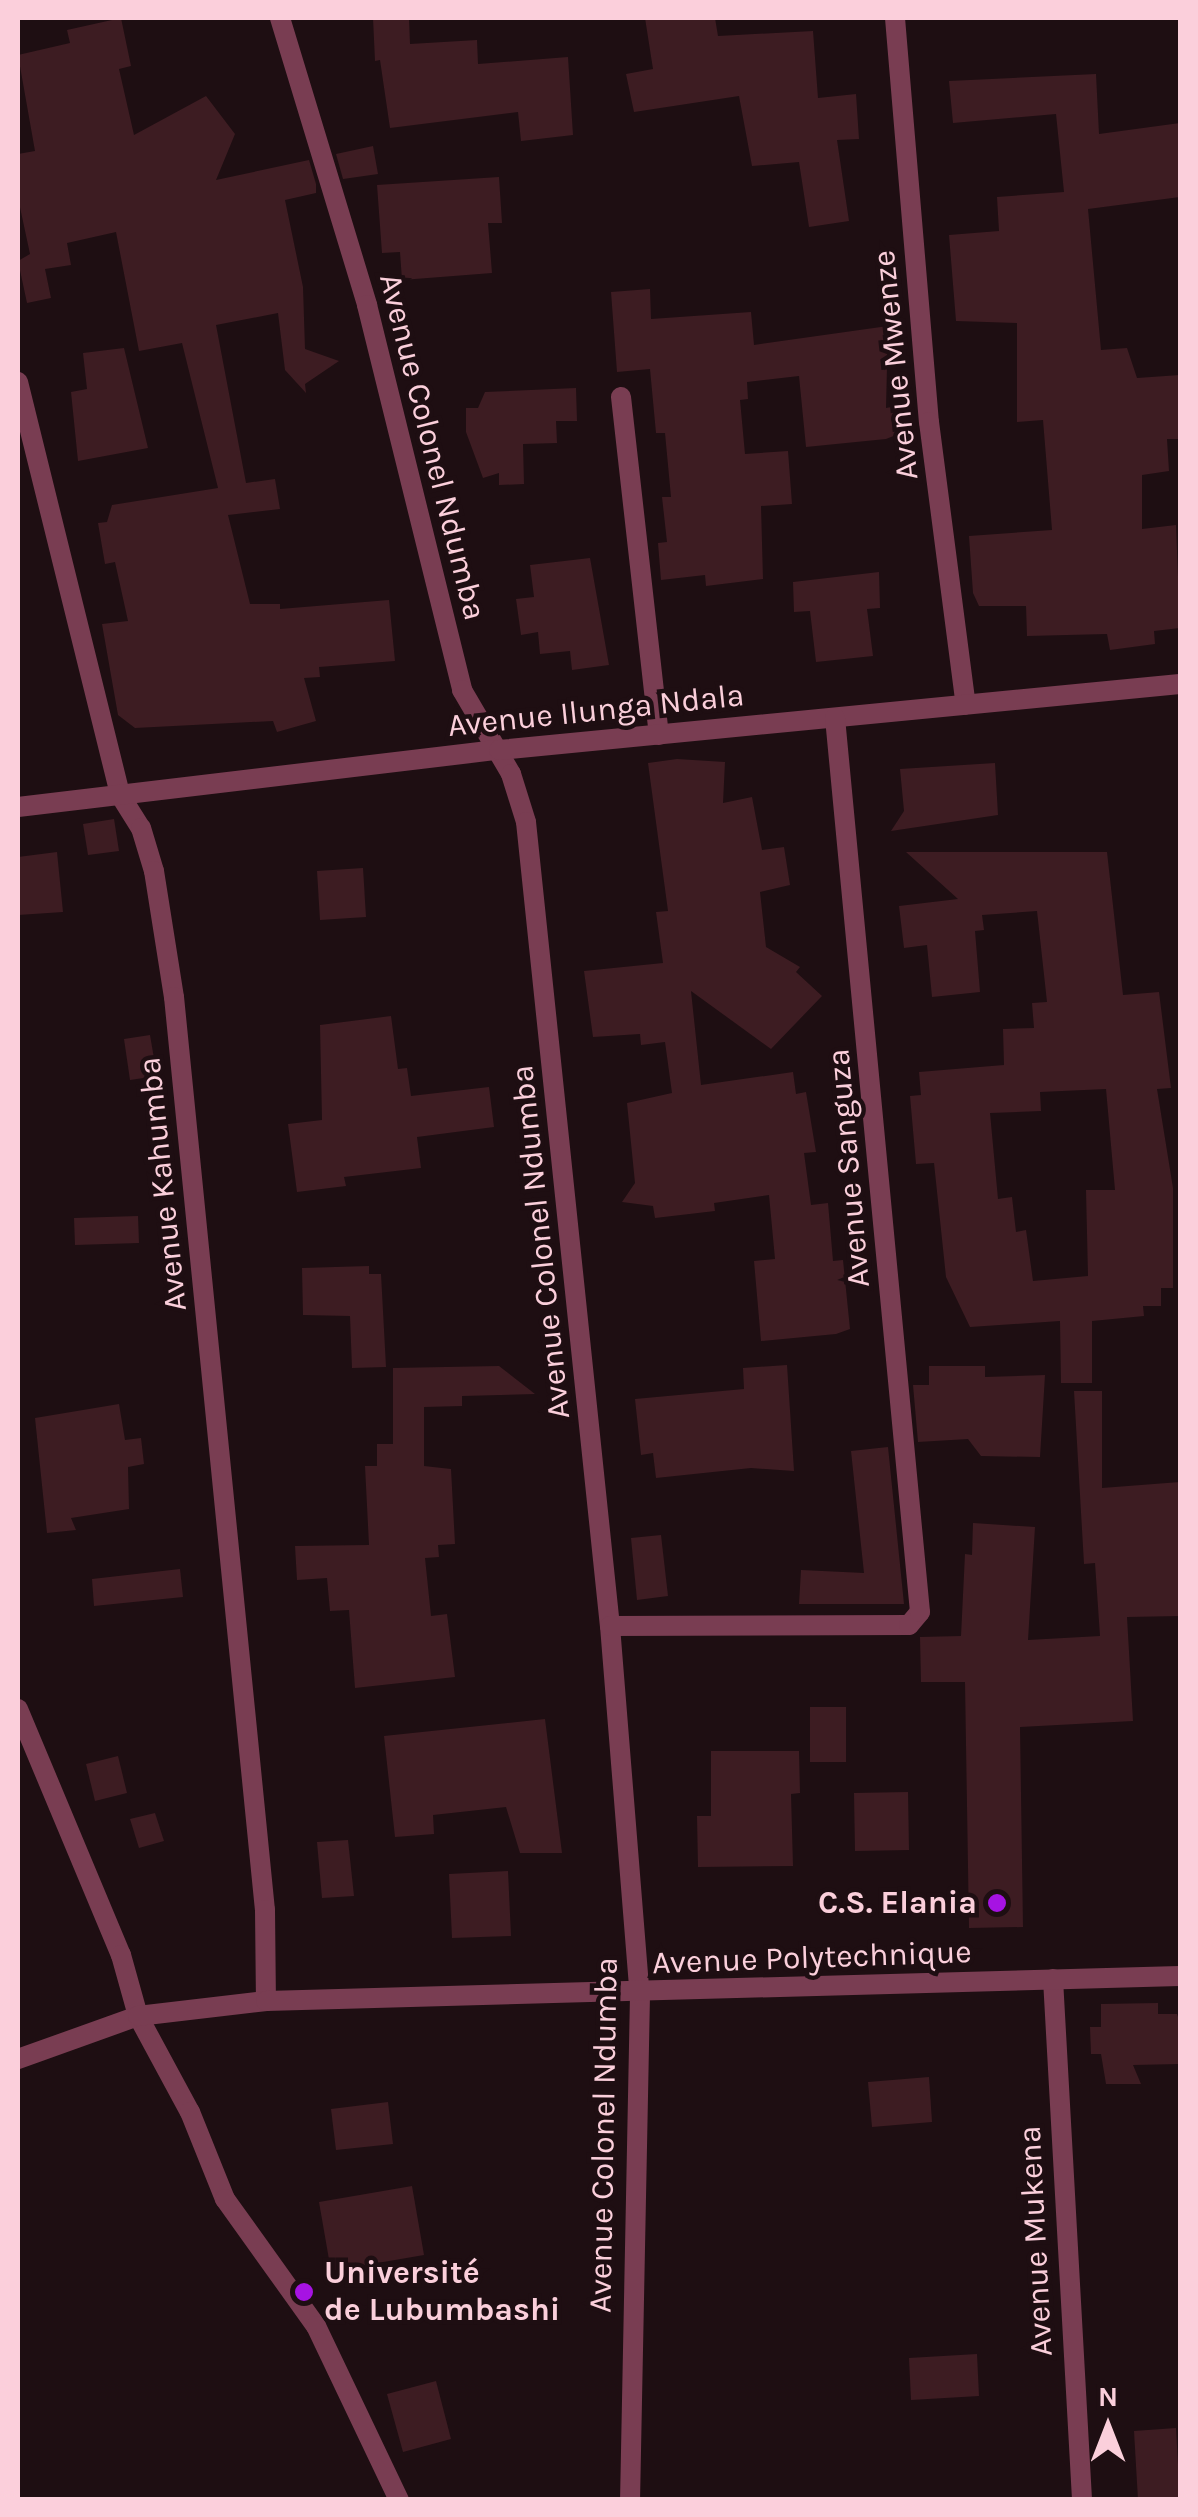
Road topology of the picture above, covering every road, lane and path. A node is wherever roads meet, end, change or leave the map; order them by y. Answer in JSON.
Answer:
{"nodes":[{"id":1,"x":280,"y":18,"type":"edge"},
{"id":2,"x":895,"y":18,"type":"edge"},
{"id":3,"x":18,"y":382,"type":"edge"},
{"id":4,"x":621,"y":397,"type":"dead end"},
{"id":5,"x":1180,"y":684,"type":"edge"},
{"id":6,"x":966,"y":705,"type":"junction"},
{"id":7,"x":834,"y":718,"type":"junction"},
{"id":8,"x":660,"y":734,"type":"junction"},
{"id":9,"x":499,"y":750,"type":"junction"},
{"id":10,"x":120,"y":795,"type":"junction"},
{"id":11,"x":18,"y":806,"type":"edge"},
{"id":12,"x":610,"y":1626,"type":"junction"},
{"id":13,"x":18,"y":1709,"type":"edge"},
{"id":14,"x":1180,"y":1976,"type":"edge"},
{"id":15,"x":1053,"y":1979,"type":"junction"},
{"id":16,"x":640,"y":1995,"type":"junction"},
{"id":17,"x":266,"y":2001,"type":"junction"},
{"id":18,"x":138,"y":2016,"type":"junction"},
{"id":19,"x":18,"y":2059,"type":"edge"},
{"id":20,"x":398,"y":2500,"type":"edge"},
{"id":21,"x":630,"y":2500,"type":"edge"},
{"id":22,"x":1082,"y":2500,"type":"edge"}],
"edges":[{"from":1,"to":9,"type":"street","name":"Avenue Colonel Ndumba"},
{"from":2,"to":6,"type":"street","name":"Avenue Mwenze"},
{"from":3,"to":10,"type":"street","name":"Avenue Kahumba"},
{"from":4,"to":8,"type":"street"},
{"from":5,"to":6,"type":"street","name":"Avenue Ilunga Ndala"},
{"from":6,"to":7,"type":"street","name":"Avenue Ilunga Ndala"},
{"from":7,"to":8,"type":"street","name":"Avenue Ilunga Ndala"},
{"from":7,"to":12,"type":"street","name":"Avenue Sanguza"},
{"from":8,"to":9,"type":"street","name":"Avenue Ilunga Ndala"},
{"from":9,"to":10,"type":"street","name":"Avenue Ilunga Ndala"},
{"from":9,"to":12,"type":"street","name":"Avenue Colonel Ndumba"},
{"from":10,"to":11,"type":"street","name":"Avenue Ilunga Ndala"},
{"from":10,"to":17,"type":"street","name":"Avenue Kahumba"},
{"from":12,"to":16,"type":"street","name":"Avenue Colonel Ndumba"},
{"from":13,"to":18,"type":"street"},
{"from":14,"to":15,"type":"street","name":"Avenue Polytechnique"},
{"from":15,"to":16,"type":"street","name":"Avenue Polytechnique"},
{"from":15,"to":22,"type":"street","name":"Avenue Mukena"},
{"from":16,"to":17,"type":"street","name":"Avenue Polytechnique"},
{"from":16,"to":21,"type":"street","name":"Avenue Colonel Ndumba"},
{"from":17,"to":18,"type":"street","name":"Avenue Polytechnique"},
{"from":18,"to":19,"type":"street","name":"Avenue Polytechnique"},
{"from":18,"to":20,"type":"street"}]}
